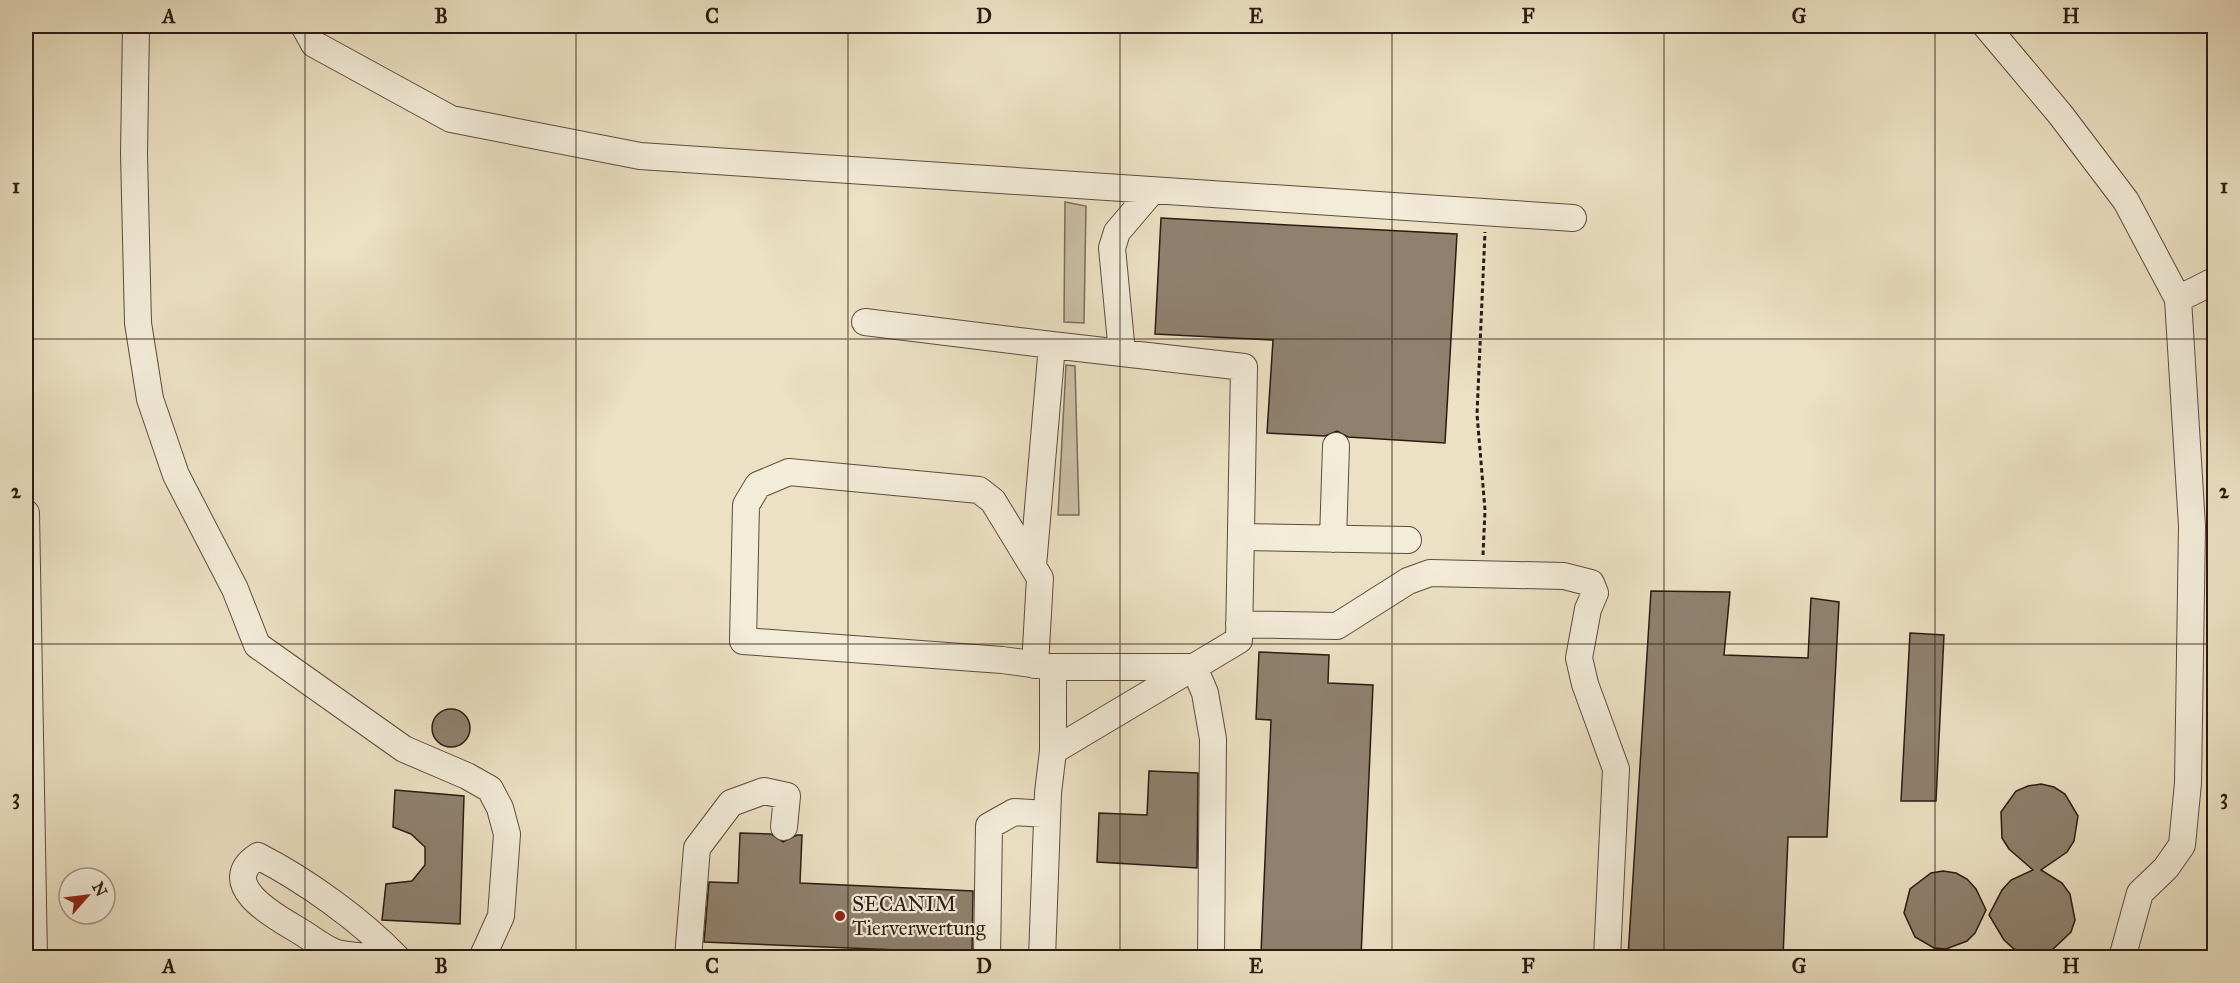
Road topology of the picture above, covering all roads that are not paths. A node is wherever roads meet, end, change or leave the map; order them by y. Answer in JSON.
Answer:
{"nodes":[{"id":1,"x":136,"y":26,"type":"edge"},
{"id":2,"x":304,"y":26,"type":"edge"},
{"id":3,"x":1986,"y":26,"type":"edge"},
{"id":4,"x":1152,"y":191,"type":"junction"},
{"id":5,"x":1573,"y":218,"type":"dead end"},
{"id":6,"x":2214,"y":281,"type":"edge"},
{"id":7,"x":2178,"y":299,"type":"junction"},
{"id":8,"x":865,"y":322,"type":"dead end"},
{"id":9,"x":1052,"y":345,"type":"junction"},
{"id":10,"x":1122,"y":353,"type":"junction"},
{"id":11,"x":1336,"y":446,"type":"dead end"},
{"id":12,"x":26,"y":513,"type":"edge"},
{"id":13,"x":1241,"y":537,"type":"junction"},
{"id":14,"x":1333,"y":539,"type":"junction"},
{"id":15,"x":1408,"y":540,"type":"dead end"},
{"id":16,"x":1033,"y":566,"type":"junction"},
{"id":17,"x":1239,"y":624,"type":"junction"},
{"id":18,"x":1044,"y":666,"type":"junction"},
{"id":19,"x":1194,"y":667,"type":"junction"},
{"id":20,"x":1053,"y":751,"type":"junction"},
{"id":21,"x":1047,"y":814,"type":"junction"},
{"id":22,"x":784,"y":827,"type":"dead end"},
{"id":23,"x":34,"y":957,"type":"edge"},
{"id":24,"x":385,"y":957,"type":"edge"},
{"id":25,"x":397,"y":957,"type":"edge"},
{"id":26,"x":482,"y":957,"type":"edge"},
{"id":27,"x":688,"y":957,"type":"edge"},
{"id":28,"x":987,"y":957,"type":"edge"},
{"id":29,"x":1042,"y":957,"type":"edge"},
{"id":30,"x":1211,"y":957,"type":"edge"},
{"id":31,"x":1607,"y":957,"type":"edge"},
{"id":32,"x":2122,"y":957,"type":"edge"}],
"edges":[{"from":1,"to":26,"type":"street"},
{"from":2,"to":4,"type":"street"},
{"from":3,"to":7,"type":"street"},
{"from":4,"to":5,"type":"street"},
{"from":4,"to":10,"type":"street"},
{"from":6,"to":7,"type":"street"},
{"from":7,"to":32,"type":"street"},
{"from":8,"to":9,"type":"street"},
{"from":9,"to":10,"type":"street"},
{"from":9,"to":16,"type":"street"},
{"from":10,"to":13,"type":"street"},
{"from":11,"to":14,"type":"street"},
{"from":12,"to":23,"type":"street"},
{"from":13,"to":14,"type":"street"},
{"from":13,"to":17,"type":"street"},
{"from":14,"to":15,"type":"street"},
{"from":16,"to":18,"type":"street"},
{"from":16,"to":18,"type":"street"},
{"from":17,"to":19,"type":"street"},
{"from":17,"to":31,"type":"street"},
{"from":18,"to":19,"type":"street"},
{"from":18,"to":20,"type":"street"},
{"from":19,"to":20,"type":"street"},
{"from":19,"to":30,"type":"street"},
{"from":20,"to":21,"type":"street"},
{"from":21,"to":28,"type":"street"},
{"from":21,"to":29,"type":"street"},
{"from":22,"to":27,"type":"street"},
{"from":24,"to":25,"type":"street"}]}
